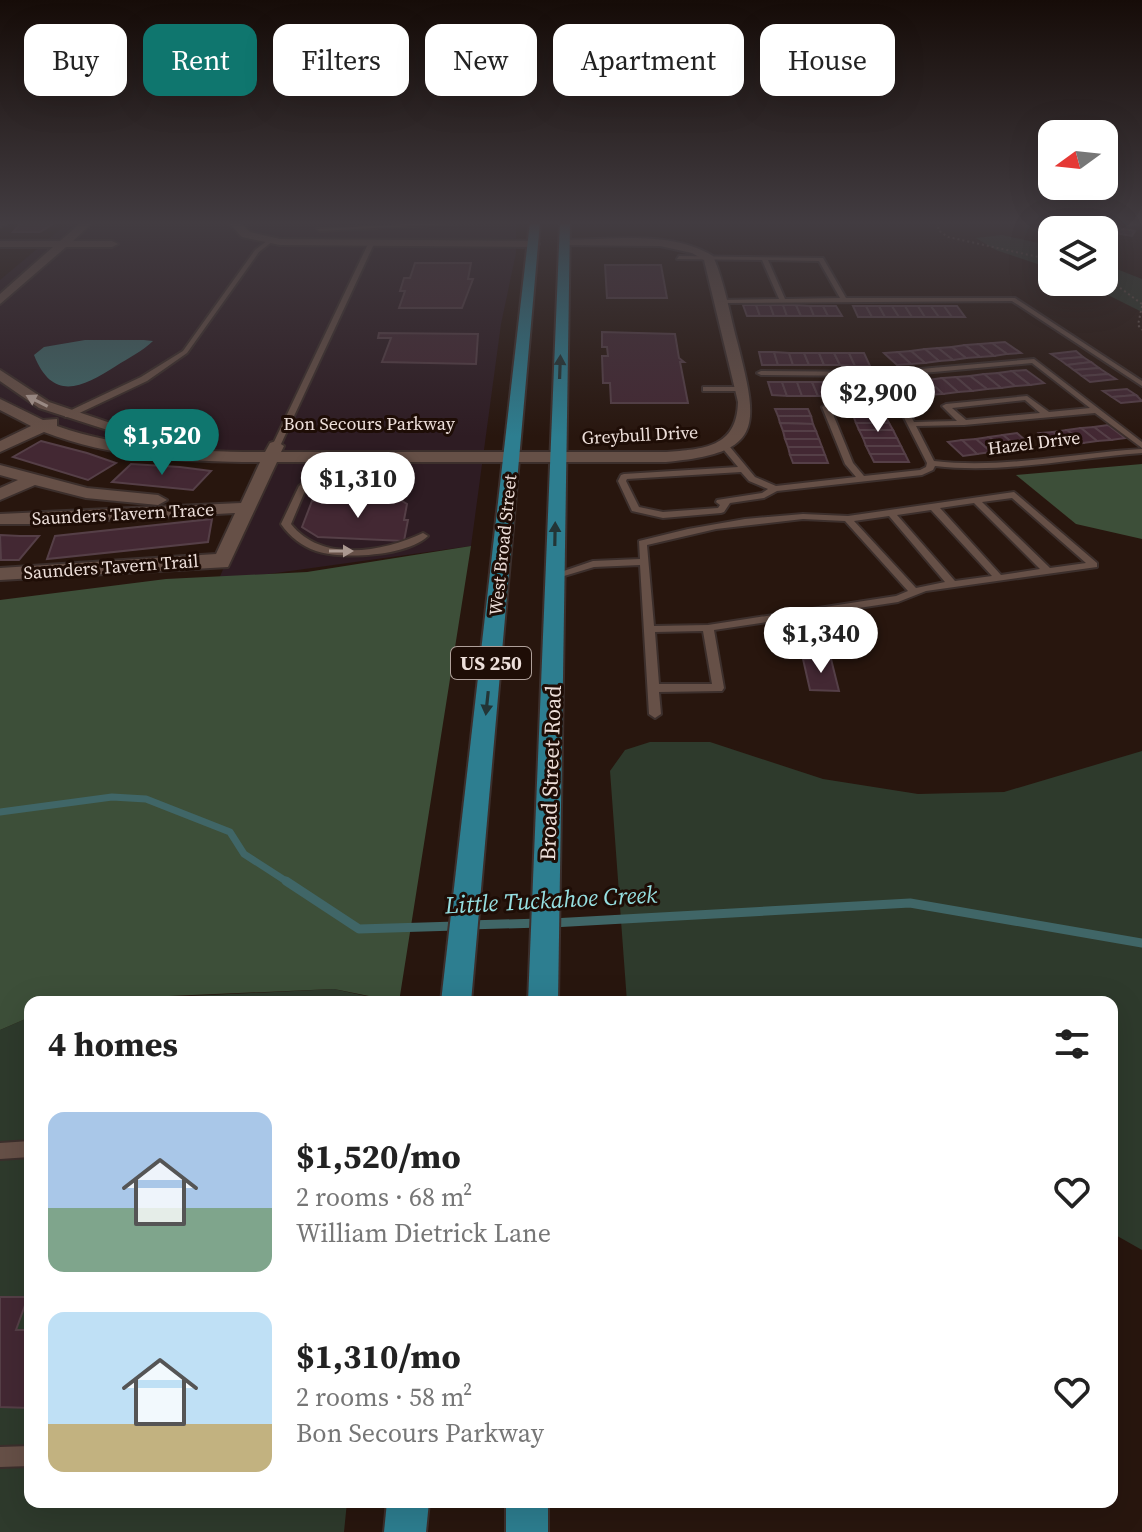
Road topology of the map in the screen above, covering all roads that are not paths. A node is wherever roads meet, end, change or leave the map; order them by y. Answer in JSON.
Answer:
{"nodes":[{"id":1,"x":227,"y":293,"type":"edge"},
{"id":2,"x":348,"y":293,"type":"edge"},
{"id":3,"x":536,"y":293,"type":"edge"},
{"id":4,"x":556,"y":293,"type":"edge"},
{"id":5,"x":718,"y":293,"type":"edge"},
{"id":6,"x":780,"y":293,"type":"edge"},
{"id":7,"x":840,"y":293,"type":"edge"},
{"id":8,"x":844,"y":300,"type":"junction"},
{"id":9,"x":720,"y":301,"type":"junction"},
{"id":10,"x":783,"y":301,"type":"junction"},
{"id":11,"x":761,"y":373,"type":"dead end"},
{"id":12,"x":0,"y":374,"type":"edge"},
{"id":13,"x":886,"y":374,"type":"junction"},
{"id":14,"x":1142,"y":384,"type":"edge"},
{"id":15,"x":706,"y":389,"type":"dead end"},
{"id":16,"x":742,"y":389,"type":"junction"},
{"id":17,"x":0,"y":404,"type":"edge"},
{"id":18,"x":826,"y":407,"type":"dead end"},
{"id":19,"x":1097,"y":410,"type":"junction"},
{"id":20,"x":68,"y":415,"type":"junction"},
{"id":21,"x":1047,"y":415,"type":"junction"},
{"id":22,"x":964,"y":423,"type":"junction"},
{"id":23,"x":912,"y":424,"type":"junction"},
{"id":24,"x":44,"y":426,"type":"junction"},
{"id":25,"x":722,"y":443,"type":"junction"},
{"id":26,"x":0,"y":447,"type":"edge"},
{"id":27,"x":1142,"y":448,"type":"edge"},
{"id":28,"x":274,"y":451,"type":"junction"},
{"id":29,"x":512,"y":451,"type":"junction"},
{"id":30,"x":557,"y":452,"type":"junction"},
{"id":31,"x":931,"y":463,"type":"junction"},
{"id":32,"x":744,"y":469,"type":"junction"},
{"id":33,"x":0,"y":470,"type":"edge"},
{"id":34,"x":33,"y":479,"type":"junction"},
{"id":35,"x":863,"y":480,"type":"junction"},
{"id":36,"x":303,"y":486,"type":"dead end"},
{"id":37,"x":775,"y":489,"type":"junction"},
{"id":38,"x":0,"y":495,"type":"edge"},
{"id":39,"x":976,"y":501,"type":"junction"},
{"id":40,"x":726,"y":502,"type":"junction"},
{"id":41,"x":708,"y":503,"type":"dead end"},
{"id":42,"x":684,"y":505,"type":"dead end"},
{"id":43,"x":933,"y":506,"type":"junction"},
{"id":44,"x":246,"y":508,"type":"junction"},
{"id":45,"x":173,"y":509,"type":"junction"},
{"id":46,"x":635,"y":509,"type":"junction"},
{"id":47,"x":891,"y":513,"type":"junction"},
{"id":48,"x":0,"y":519,"type":"edge"},
{"id":49,"x":848,"y":519,"type":"junction"},
{"id":50,"x":423,"y":536,"type":"dead end"},
{"id":51,"x":645,"y":562,"type":"junction"},
{"id":52,"x":1048,"y":572,"type":"junction"},
{"id":53,"x":0,"y":574,"type":"edge"},
{"id":54,"x":554,"y":576,"type":"junction"},
{"id":55,"x":999,"y":578,"type":"junction"},
{"id":56,"x":952,"y":584,"type":"junction"},
{"id":57,"x":914,"y":592,"type":"junction"},
{"id":58,"x":708,"y":628,"type":"junction"},
{"id":59,"x":650,"y":629,"type":"junction"},
{"id":60,"x":653,"y":688,"type":"junction"},
{"id":61,"x":655,"y":714,"type":"dead end"},
{"id":62,"x":456,"y":996,"type":"edge"},
{"id":63,"x":543,"y":996,"type":"edge"},
{"id":64,"x":24,"y":1149,"type":"edge"},
{"id":65,"x":0,"y":1151,"type":"edge"},
{"id":66,"x":24,"y":1456,"type":"edge"},
{"id":67,"x":0,"y":1457,"type":"edge"},
{"id":68,"x":407,"y":1508,"type":"edge"},
{"id":69,"x":527,"y":1508,"type":"edge"},
{"id":70,"x":405,"y":1532,"type":"edge"},
{"id":71,"x":527,"y":1532,"type":"edge"}],
"edges":[{"from":1,"to":20,"type":"lane"},
{"from":2,"to":28,"type":"lane"},
{"from":3,"to":29,"type":"main road","name":"West Broad Street","number":"US 250"},
{"from":30,"to":4,"type":"main road","number":"US 250","one_way":true},
{"from":5,"to":9,"type":"street","name":"Greybull Drive"},
{"from":6,"to":10,"type":"lane"},
{"from":7,"to":8,"type":"lane"},
{"from":8,"to":10,"type":"lane"},
{"from":8,"to":14,"type":"lane"},
{"from":9,"to":10,"type":"lane"},
{"from":9,"to":16,"type":"street","name":"Greybull Drive"},
{"from":11,"to":13,"type":"lane"},
{"from":20,"to":12,"type":"street","name":"Bon Secours Parkway","one_way":true},
{"from":13,"to":19,"type":"lane"},
{"from":13,"to":23,"type":"lane"},
{"from":15,"to":16,"type":"lane"},
{"from":16,"to":25,"type":"street","name":"Greybull Drive"},
{"from":17,"to":24,"type":"street","name":"Bon Secours Parkway"},
{"from":18,"to":35,"type":"lane"},
{"from":19,"to":21,"type":"lane"},
{"from":19,"to":27,"type":"lane"},
{"from":20,"to":24,"type":"street"},
{"from":20,"to":28,"type":"street","name":"Bon Secours Parkway"},
{"from":21,"to":22,"type":"lane"},
{"from":21,"to":22,"type":"lane"},
{"from":22,"to":23,"type":"lane"},
{"from":23,"to":31,"type":"lane"},
{"from":24,"to":26,"type":"street"},
{"from":24,"to":28,"type":"street","name":"Bon Secours Parkway"},
{"from":25,"to":30,"type":"street","name":"Greybull Drive"},
{"from":25,"to":32,"type":"lane"},
{"from":27,"to":31,"type":"lane","name":"Hazel Drive"},
{"from":28,"to":29,"type":"street","name":"Bon Secours Parkway"},
{"from":28,"to":44,"type":"street"},
{"from":29,"to":30,"type":"street","name":"Greybull Drive"},
{"from":29,"to":62,"type":"main road","name":"West Broad Street","number":"US 250","one_way":true},
{"from":54,"to":30,"type":"main road","number":"US 250","one_way":true},
{"from":31,"to":35,"type":"lane"},
{"from":32,"to":37,"type":"lane"},
{"from":32,"to":46,"type":"lane"},
{"from":33,"to":34,"type":"street"},
{"from":34,"to":38,"type":"street"},
{"from":34,"to":45,"type":"street"},
{"from":35,"to":37,"type":"lane"},
{"from":36,"to":50,"type":"lane","one_way":true},
{"from":37,"to":40,"type":"lane"},
{"from":39,"to":43,"type":"lane"},
{"from":39,"to":52,"type":"lane"},
{"from":39,"to":52,"type":"lane"},
{"from":40,"to":41,"type":"lane"},
{"from":40,"to":46,"type":"lane"},
{"from":42,"to":46,"type":"lane"},
{"from":43,"to":47,"type":"lane"},
{"from":43,"to":55,"type":"lane"},
{"from":44,"to":45,"type":"street","name":"Saunders Tavern Trace"},
{"from":44,"to":53,"type":"street","name":"Saunders Tavern Trail"},
{"from":45,"to":48,"type":"street","name":"Saunders Tavern Trace"},
{"from":47,"to":49,"type":"lane"},
{"from":47,"to":56,"type":"lane"},
{"from":49,"to":51,"type":"lane"},
{"from":49,"to":57,"type":"lane"},
{"from":51,"to":54,"type":"lane"},
{"from":51,"to":59,"type":"lane"},
{"from":52,"to":55,"type":"lane"},
{"from":54,"to":63,"type":"main road","name":"Broad Street Road","number":"US 250"},
{"from":55,"to":56,"type":"lane"},
{"from":56,"to":57,"type":"lane"},
{"from":57,"to":58,"type":"lane"},
{"from":58,"to":59,"type":"lane"},
{"from":58,"to":60,"type":"lane"},
{"from":59,"to":60,"type":"lane"},
{"from":60,"to":61,"type":"lane"},
{"from":64,"to":65,"type":"lane"},
{"from":66,"to":67,"type":"lane"},
{"from":68,"to":70,"type":"main road"},
{"from":69,"to":71,"type":"main road"}]}
